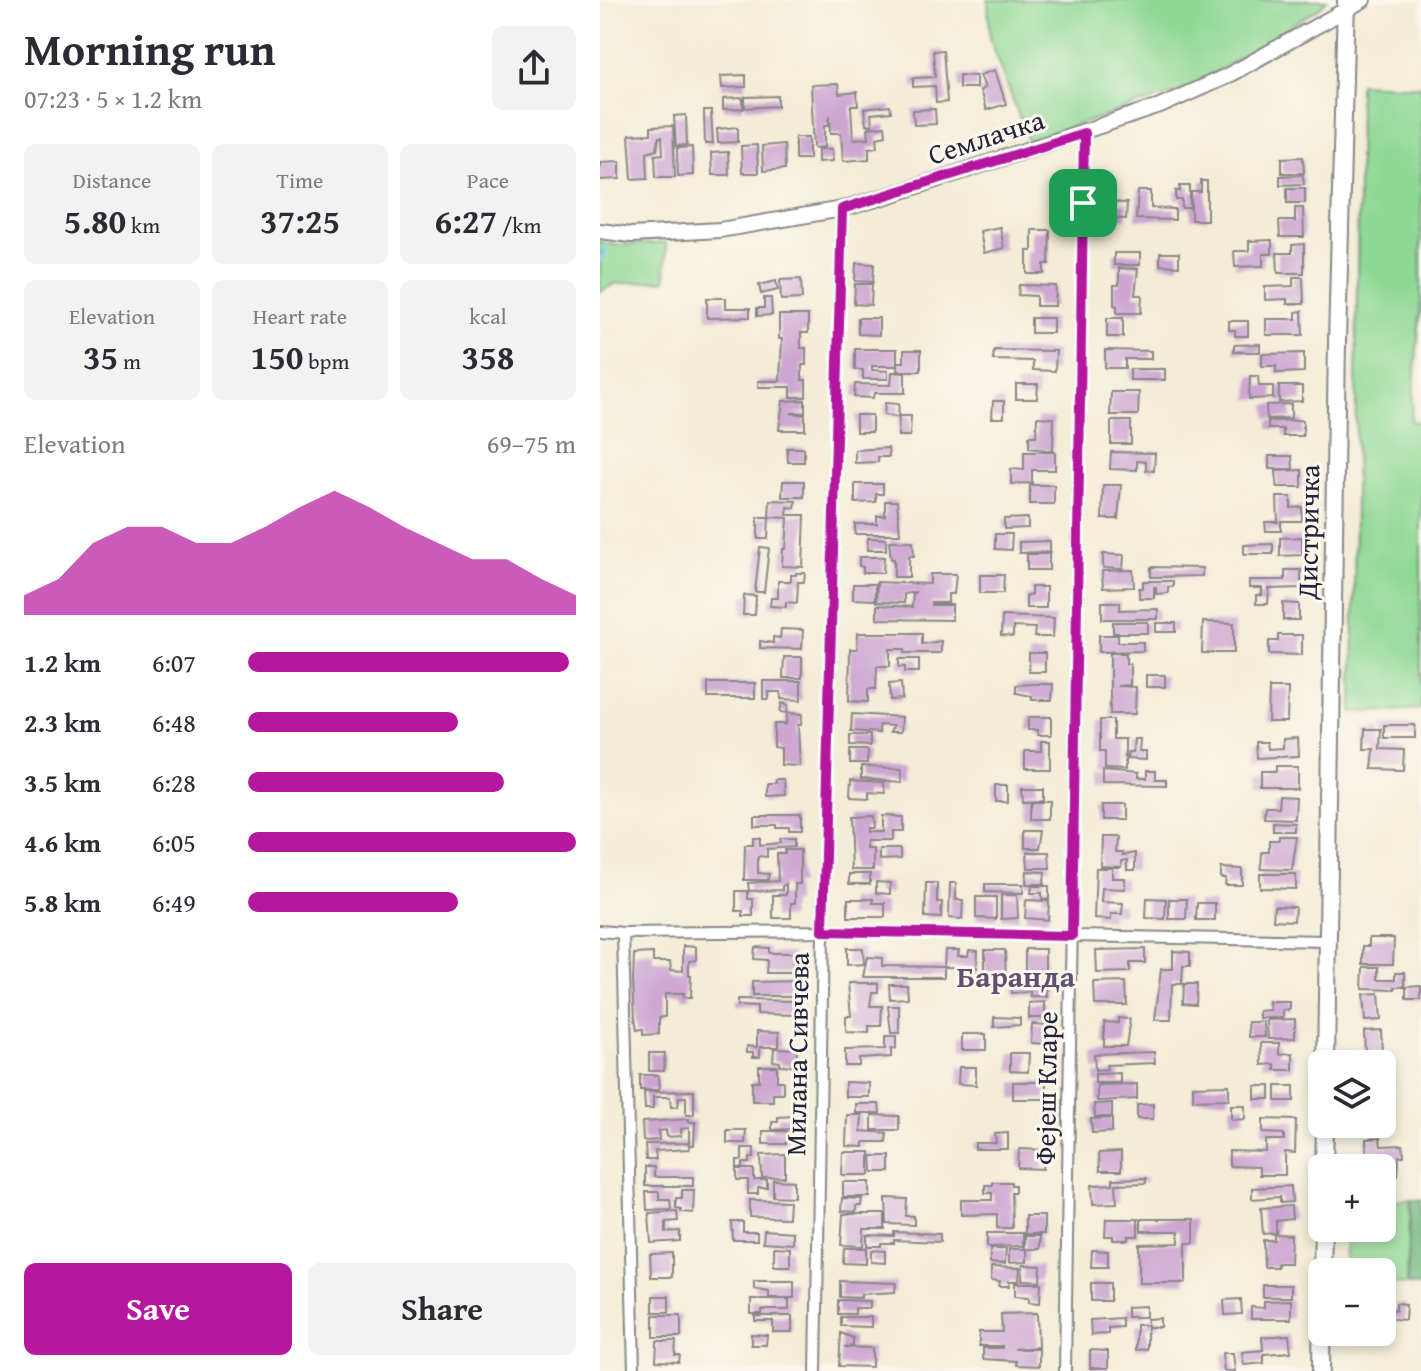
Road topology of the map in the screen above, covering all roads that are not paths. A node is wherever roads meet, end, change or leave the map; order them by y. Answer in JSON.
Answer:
{"nodes":[{"id":1,"x":1363,"y":0,"type":"edge"},
{"id":2,"x":1346,"y":5,"type":"edge"},
{"id":3,"x":1084,"y":133,"type":"junction"},
{"id":4,"x":842,"y":209,"type":"junction"},
{"id":5,"x":600,"y":231,"type":"edge"},
{"id":6,"x":600,"y":931,"type":"edge"},
{"id":7,"x":823,"y":931,"type":"junction"},
{"id":8,"x":623,"y":933,"type":"junction"},
{"id":9,"x":1072,"y":936,"type":"junction"},
{"id":10,"x":1328,"y":941,"type":"junction"},
{"id":11,"x":1326,"y":1050,"type":"edge"},
{"id":12,"x":1321,"y":1346,"type":"edge"},
{"id":13,"x":634,"y":1371,"type":"edge"},
{"id":14,"x":816,"y":1371,"type":"edge"},
{"id":15,"x":1065,"y":1371,"type":"edge"},
{"id":16,"x":1321,"y":1371,"type":"edge"}],
"edges":[{"from":1,"to":2,"type":"main road","name":"Семлачка"},
{"from":2,"to":3,"type":"main road","name":"Семлачка"},
{"from":2,"to":10,"type":"main road","name":"Дистричка"},
{"from":3,"to":4,"type":"main road","name":"Семлачка"},
{"from":3,"to":9,"type":"street","name":"Фејеш Кларе"},
{"from":4,"to":5,"type":"main road","name":"Семлачка"},
{"from":4,"to":7,"type":"street","name":"Милана Сивчева"},
{"from":6,"to":8,"type":"street"},
{"from":7,"to":8,"type":"street"},
{"from":7,"to":9,"type":"street"},
{"from":7,"to":14,"type":"street","name":"Милана Сивчева"},
{"from":8,"to":13,"type":"street"},
{"from":9,"to":10,"type":"street"},
{"from":9,"to":15,"type":"street","name":"Фејеш Кларе"},
{"from":10,"to":11,"type":"main road","name":"Дистричка"},
{"from":12,"to":16,"type":"main road"}]}
